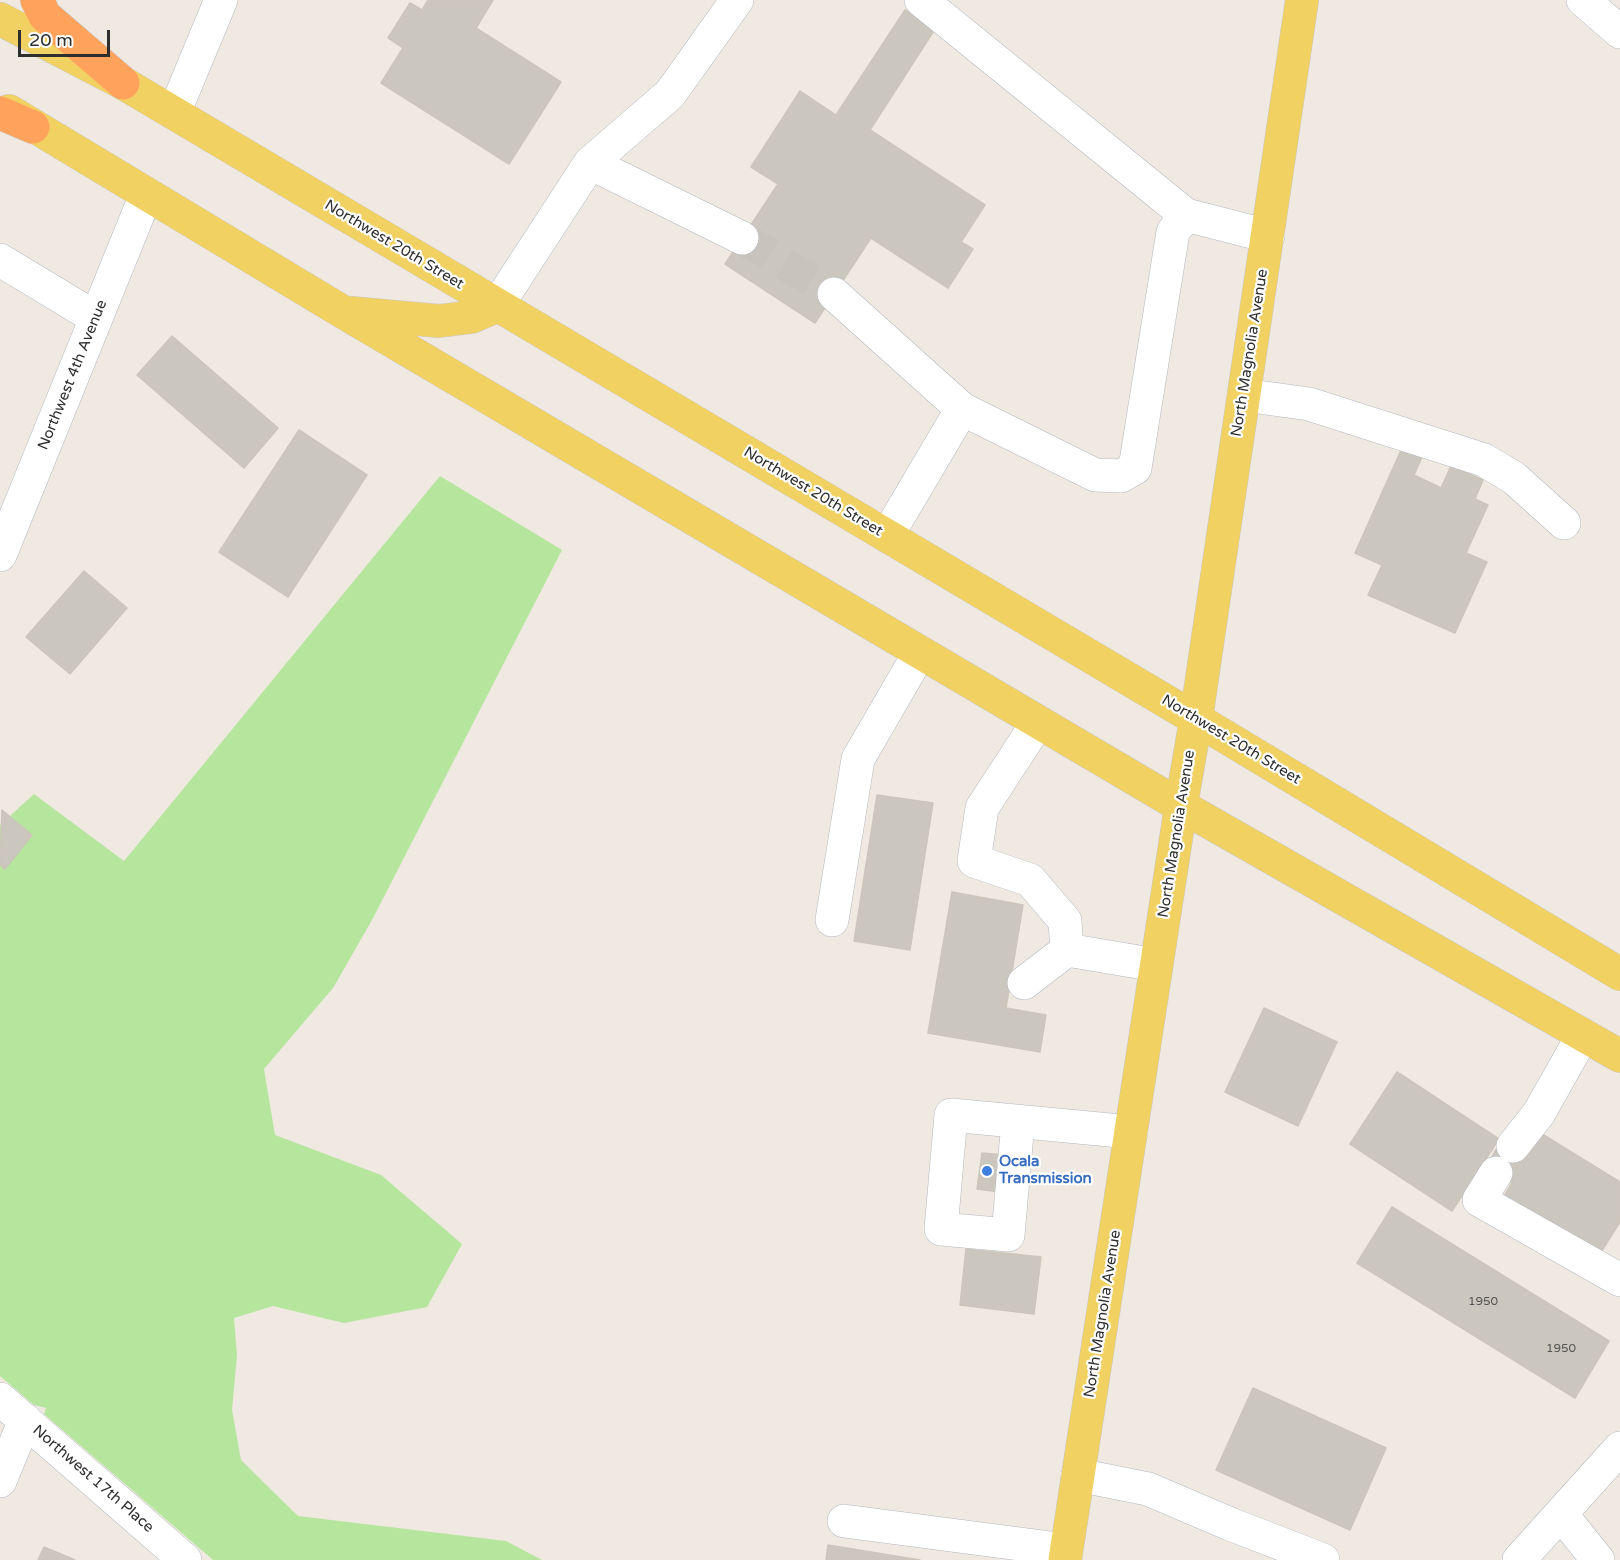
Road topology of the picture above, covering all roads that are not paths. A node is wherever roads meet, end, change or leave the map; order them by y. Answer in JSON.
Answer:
{"nodes":[{"id":1,"x":37,"y":0,"type":"edge"},
{"id":2,"x":221,"y":0,"type":"edge"},
{"id":3,"x":737,"y":0,"type":"edge"},
{"id":4,"x":921,"y":0,"type":"edge"},
{"id":5,"x":1302,"y":0,"type":"edge"},
{"id":6,"x":1583,"y":0,"type":"edge"},
{"id":7,"x":0,"y":19,"type":"edge"},
{"id":8,"x":1620,"y":32,"type":"edge"},
{"id":9,"x":123,"y":83,"type":"junction"},
{"id":10,"x":0,"y":105,"type":"edge"},
{"id":11,"x":0,"y":113,"type":"edge"},
{"id":12,"x":174,"y":113,"type":"junction"},
{"id":13,"x":33,"y":127,"type":"junction"},
{"id":14,"x":590,"y":163,"type":"junction"},
{"id":15,"x":146,"y":195,"type":"junction"},
{"id":16,"x":1186,"y":215,"type":"junction"},
{"id":17,"x":1268,"y":236,"type":"junction"},
{"id":18,"x":742,"y":238,"type":"tunnel mouth"},
{"id":19,"x":0,"y":260,"type":"edge"},
{"id":20,"x":834,"y":294,"type":"tunnel mouth"},
{"id":21,"x":497,"y":306,"type":"junction"},
{"id":22,"x":343,"y":312,"type":"junction"},
{"id":23,"x":96,"y":318,"type":"junction"},
{"id":24,"x":1244,"y":395,"type":"junction"},
{"id":25,"x":962,"y":409,"type":"junction"},
{"id":26,"x":1564,"y":523,"type":"dead end"},
{"id":27,"x":886,"y":536,"type":"junction"},
{"id":28,"x":0,"y":555,"type":"edge"},
{"id":29,"x":920,"y":652,"type":"junction"},
{"id":30,"x":1196,"y":719,"type":"junction"},
{"id":31,"x":1038,"y":722,"type":"junction"},
{"id":32,"x":1181,"y":806,"type":"junction"},
{"id":33,"x":832,"y":920,"type":"dead end"},
{"id":34,"x":1067,"y":950,"type":"junction"},
{"id":35,"x":1156,"y":965,"type":"junction"},
{"id":36,"x":1620,"y":974,"type":"edge"},
{"id":37,"x":1024,"y":983,"type":"dead end"},
{"id":38,"x":1583,"y":1035,"type":"junction"},
{"id":39,"x":1620,"y":1056,"type":"edge"},
{"id":40,"x":1018,"y":1122,"type":"dead end"},
{"id":41,"x":1131,"y":1132,"type":"junction"},
{"id":42,"x":1513,"y":1146,"type":"dead end"},
{"id":43,"x":1496,"y":1173,"type":"dead end"},
{"id":44,"x":1620,"y":1280,"type":"edge"},
{"id":45,"x":0,"y":1399,"type":"edge"},
{"id":46,"x":24,"y":1420,"type":"junction"},
{"id":47,"x":1620,"y":1448,"type":"edge"},
{"id":48,"x":1078,"y":1475,"type":"junction"},
{"id":49,"x":0,"y":1481,"type":"edge"},
{"id":50,"x":1561,"y":1514,"type":"junction"},
{"id":51,"x":844,"y":1521,"type":"dead end"},
{"id":52,"x":1065,"y":1555,"type":"edge"},
{"id":53,"x":186,"y":1560,"type":"edge"},
{"id":54,"x":1323,"y":1560,"type":"edge"},
{"id":55,"x":1519,"y":1560,"type":"edge"},
{"id":56,"x":1598,"y":1560,"type":"edge"}],
"edges":[{"from":1,"to":9,"type":"highway"},
{"from":2,"to":12,"type":"street"},
{"from":3,"to":14,"type":"street"},
{"from":4,"to":16,"type":"street"},
{"from":5,"to":17,"type":"main road","name":"North Magnolia Avenue"},
{"from":6,"to":8,"type":"street"},
{"from":7,"to":9,"type":"main road","name":"Northwest 20th Street"},
{"from":9,"to":12,"type":"main road","name":"Northwest 20th Street"},
{"from":10,"to":13,"type":"main road"},
{"from":11,"to":13,"type":"highway"},
{"from":12,"to":21,"type":"main road","name":"Northwest 20th Street"},
{"from":13,"to":15,"type":"main road"},
{"from":14,"to":18,"type":"street"},
{"from":14,"to":21,"type":"street"},
{"from":15,"to":22,"type":"main road"},
{"from":15,"to":23,"type":"street","name":"Northwest 4th Avenue"},
{"from":16,"to":17,"type":"street"},
{"from":16,"to":25,"type":"street"},
{"from":17,"to":24,"type":"main road","name":"North Magnolia Avenue"},
{"from":19,"to":23,"type":"street"},
{"from":20,"to":25,"type":"street"},
{"from":21,"to":22,"type":"main road"},
{"from":21,"to":27,"type":"main road","name":"Northwest 20th Street"},
{"from":22,"to":29,"type":"main road"},
{"from":23,"to":28,"type":"street","name":"Northwest 4th Avenue"},
{"from":24,"to":26,"type":"street"},
{"from":24,"to":30,"type":"main road","name":"North Magnolia Avenue"},
{"from":25,"to":27,"type":"street"},
{"from":27,"to":30,"type":"main road","name":"Northwest 20th Street"},
{"from":29,"to":31,"type":"main road"},
{"from":29,"to":33,"type":"street"},
{"from":30,"to":32,"type":"main road","name":"North Magnolia Avenue"},
{"from":30,"to":36,"type":"main road","name":"Northwest 20th Street"},
{"from":31,"to":32,"type":"main road"},
{"from":31,"to":34,"type":"street"},
{"from":32,"to":35,"type":"main road","name":"North Magnolia Avenue"},
{"from":32,"to":38,"type":"main road"},
{"from":34,"to":35,"type":"street"},
{"from":34,"to":37,"type":"street"},
{"from":35,"to":41,"type":"main road","name":"North Magnolia Avenue"},
{"from":38,"to":39,"type":"main road"},
{"from":38,"to":42,"type":"street"},
{"from":40,"to":41,"type":"street"},
{"from":41,"to":48,"type":"main road","name":"North Magnolia Avenue"},
{"from":43,"to":44,"type":"street"},
{"from":45,"to":46,"type":"street","name":"Northwest 17th Place"},
{"from":46,"to":49,"type":"street"},
{"from":46,"to":53,"type":"street","name":"Northwest 17th Place"},
{"from":47,"to":50,"type":"street"},
{"from":48,"to":52,"type":"main road","name":"North Magnolia Avenue"},
{"from":48,"to":54,"type":"street"},
{"from":50,"to":55,"type":"street"},
{"from":50,"to":56,"type":"street"},
{"from":51,"to":52,"type":"street"}]}
